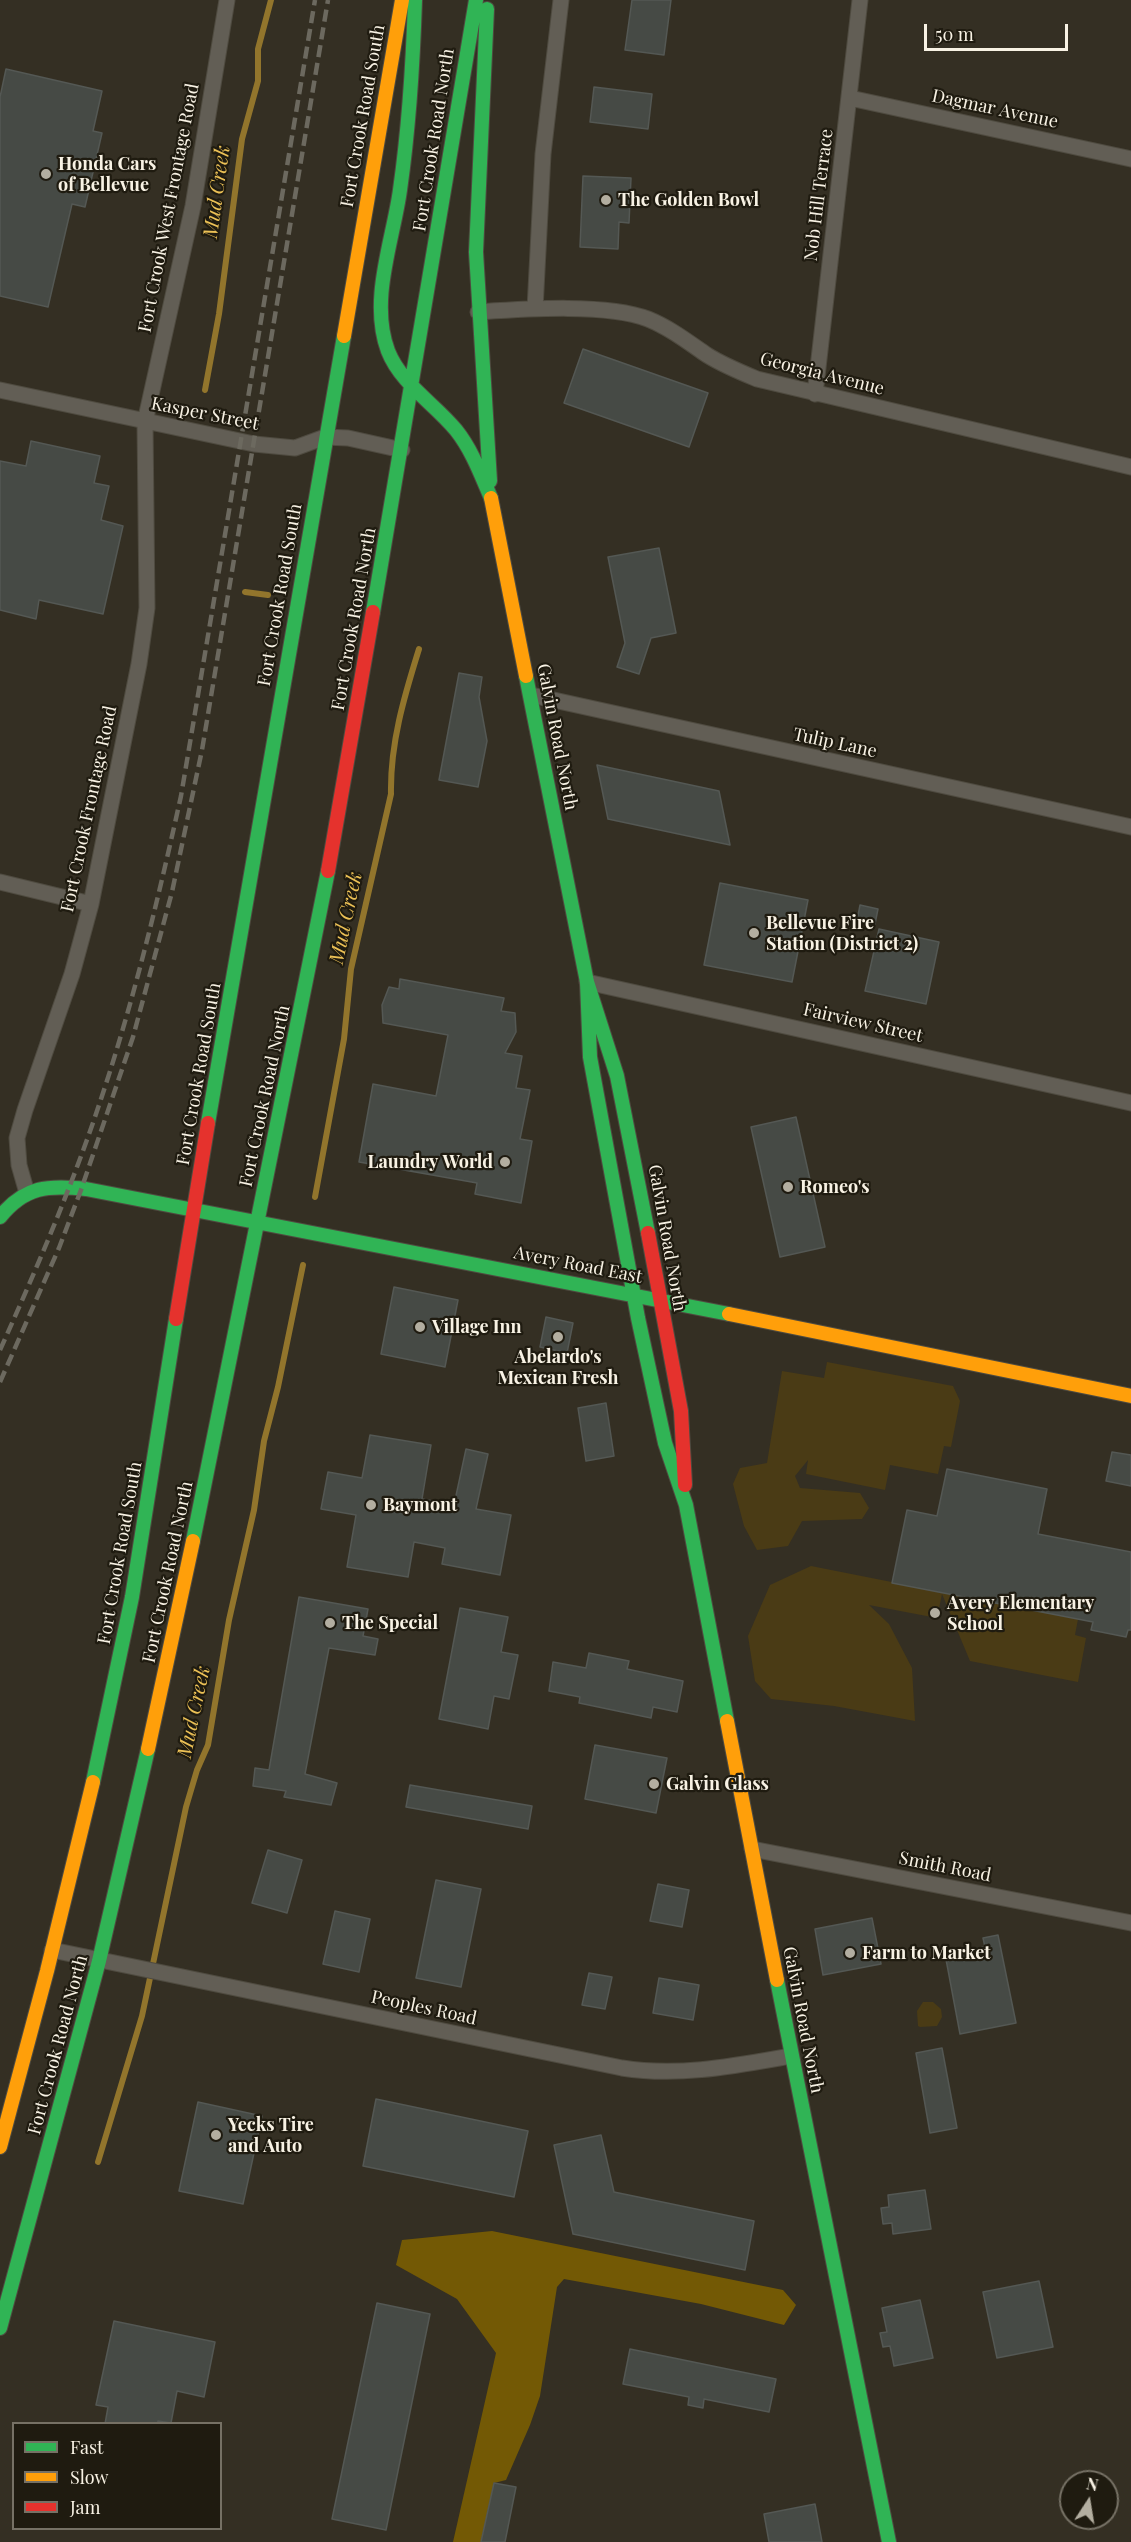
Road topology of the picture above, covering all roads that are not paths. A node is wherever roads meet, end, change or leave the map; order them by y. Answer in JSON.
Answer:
{"nodes":[{"id":1,"x":227,"y":0,"type":"edge"},
{"id":2,"x":402,"y":0,"type":"edge"},
{"id":3,"x":415,"y":0,"type":"edge"},
{"id":4,"x":476,"y":0,"type":"edge"},
{"id":5,"x":488,"y":0,"type":"edge"},
{"id":6,"x":561,"y":0,"type":"edge"},
{"id":7,"x":860,"y":0,"type":"edge"},
{"id":8,"x":850,"y":98,"type":"junction"},
{"id":9,"x":1131,"y":159,"type":"edge"},
{"id":10,"x":535,"y":309,"type":"junction"},
{"id":11,"x":478,"y":312,"type":"junction"},
{"id":12,"x":412,"y":386,"type":"junction"},
{"id":13,"x":0,"y":390,"type":"edge"},
{"id":14,"x":815,"y":394,"type":"junction"},
{"id":15,"x":145,"y":422,"type":"junction"},
{"id":16,"x":325,"y":436,"type":"junction"},
{"id":17,"x":402,"y":450,"type":"junction"},
{"id":18,"x":1131,"y":467,"type":"edge"},
{"id":19,"x":491,"y":498,"type":"junction"},
{"id":20,"x":531,"y":696,"type":"junction"},
{"id":21,"x":1131,"y":827,"type":"edge"},
{"id":22,"x":0,"y":882,"type":"edge"},
{"id":23,"x":91,"y":904,"type":"junction"},
{"id":24,"x":587,"y":982,"type":"junction"},
{"id":25,"x":1131,"y":1102,"type":"edge"},
{"id":26,"x":27,"y":1193,"type":"junction"},
{"id":27,"x":194,"y":1207,"type":"junction"},
{"id":28,"x":0,"y":1216,"type":"edge"},
{"id":29,"x":258,"y":1220,"type":"junction"},
{"id":30,"x":633,"y":1294,"type":"junction"},
{"id":31,"x":661,"y":1299,"type":"junction"},
{"id":32,"x":1131,"y":1396,"type":"edge"},
{"id":33,"x":686,"y":1505,"type":"junction"},
{"id":34,"x":752,"y":1849,"type":"junction"},
{"id":35,"x":1131,"y":1923,"type":"edge"},
{"id":36,"x":52,"y":1950,"type":"junction"},
{"id":37,"x":99,"y":1960,"type":"junction"},
{"id":38,"x":791,"y":2056,"type":"junction"},
{"id":39,"x":0,"y":2147,"type":"edge"},
{"id":40,"x":0,"y":2328,"type":"edge"},
{"id":41,"x":889,"y":2542,"type":"edge"}],
"edges":[{"from":1,"to":15,"type":"street","name":"Fort Crook West Frontage Road"},
{"from":2,"to":16,"type":"main road","name":"Fort Crook Road South"},
{"from":3,"to":12,"type":"main road"},
{"from":4,"to":12,"type":"main road","name":"Fort Crook Road North"},
{"from":5,"to":11,"type":"main road"},
{"from":6,"to":10,"type":"street"},
{"from":7,"to":8,"type":"street","name":"Nob Hill Terrace"},
{"from":8,"to":9,"type":"street","name":"Dagmar Avenue"},
{"from":8,"to":14,"type":"street","name":"Nob Hill Terrace"},
{"from":10,"to":11,"type":"street","name":"Georgia Avenue"},
{"from":10,"to":14,"type":"street","name":"Georgia Avenue"},
{"from":11,"to":19,"type":"main road"},
{"from":12,"to":17,"type":"main road","name":"Fort Crook Road North"},
{"from":12,"to":19,"type":"main road"},
{"from":13,"to":15,"type":"street","name":"Kasper Street"},
{"from":14,"to":18,"type":"street","name":"Georgia Avenue"},
{"from":15,"to":16,"type":"street","name":"Kasper Street"},
{"from":15,"to":23,"type":"street","name":"Fort Crook Frontage Road"},
{"from":16,"to":17,"type":"street","name":"Kasper Street"},
{"from":16,"to":27,"type":"main road","name":"Fort Crook Road South"},
{"from":17,"to":29,"type":"main road","name":"Fort Crook Road North"},
{"from":19,"to":20,"type":"main road","name":"Galvin Road North"},
{"from":20,"to":21,"type":"street","name":"Tulip Lane"},
{"from":20,"to":24,"type":"main road","name":"Galvin Road North"},
{"from":22,"to":23,"type":"street"},
{"from":23,"to":26,"type":"street","name":"Fort Crook Frontage Road"},
{"from":24,"to":25,"type":"street","name":"Fairview Street"},
{"from":24,"to":30,"type":"main road","name":"Galvin Road North"},
{"from":24,"to":31,"type":"main road","name":"Galvin Road North"},
{"from":26,"to":27,"type":"main road","name":"Avery Road East"},
{"from":26,"to":28,"type":"main road"},
{"from":27,"to":29,"type":"main road","name":"Avery Road East"},
{"from":27,"to":36,"type":"main road","name":"Fort Crook Road South"},
{"from":29,"to":30,"type":"main road","name":"Avery Road East"},
{"from":29,"to":37,"type":"main road","name":"Fort Crook Road North"},
{"from":30,"to":31,"type":"main road","name":"Avery Road East"},
{"from":30,"to":33,"type":"main road","name":"Galvin Road North"},
{"from":31,"to":32,"type":"main road","name":"Avery Road East"},
{"from":31,"to":33,"type":"main road","name":"Galvin Road North"},
{"from":33,"to":34,"type":"main road","name":"Galvin Road North"},
{"from":34,"to":35,"type":"street","name":"Smith Road"},
{"from":34,"to":38,"type":"main road","name":"Galvin Road North"},
{"from":36,"to":37,"type":"street","name":"Peoples Road"},
{"from":36,"to":39,"type":"main road","name":"Fort Crook Road South"},
{"from":37,"to":38,"type":"street","name":"Peoples Road"},
{"from":37,"to":40,"type":"main road","name":"Fort Crook Road North"},
{"from":38,"to":41,"type":"main road","name":"Galvin Road North"}]}
